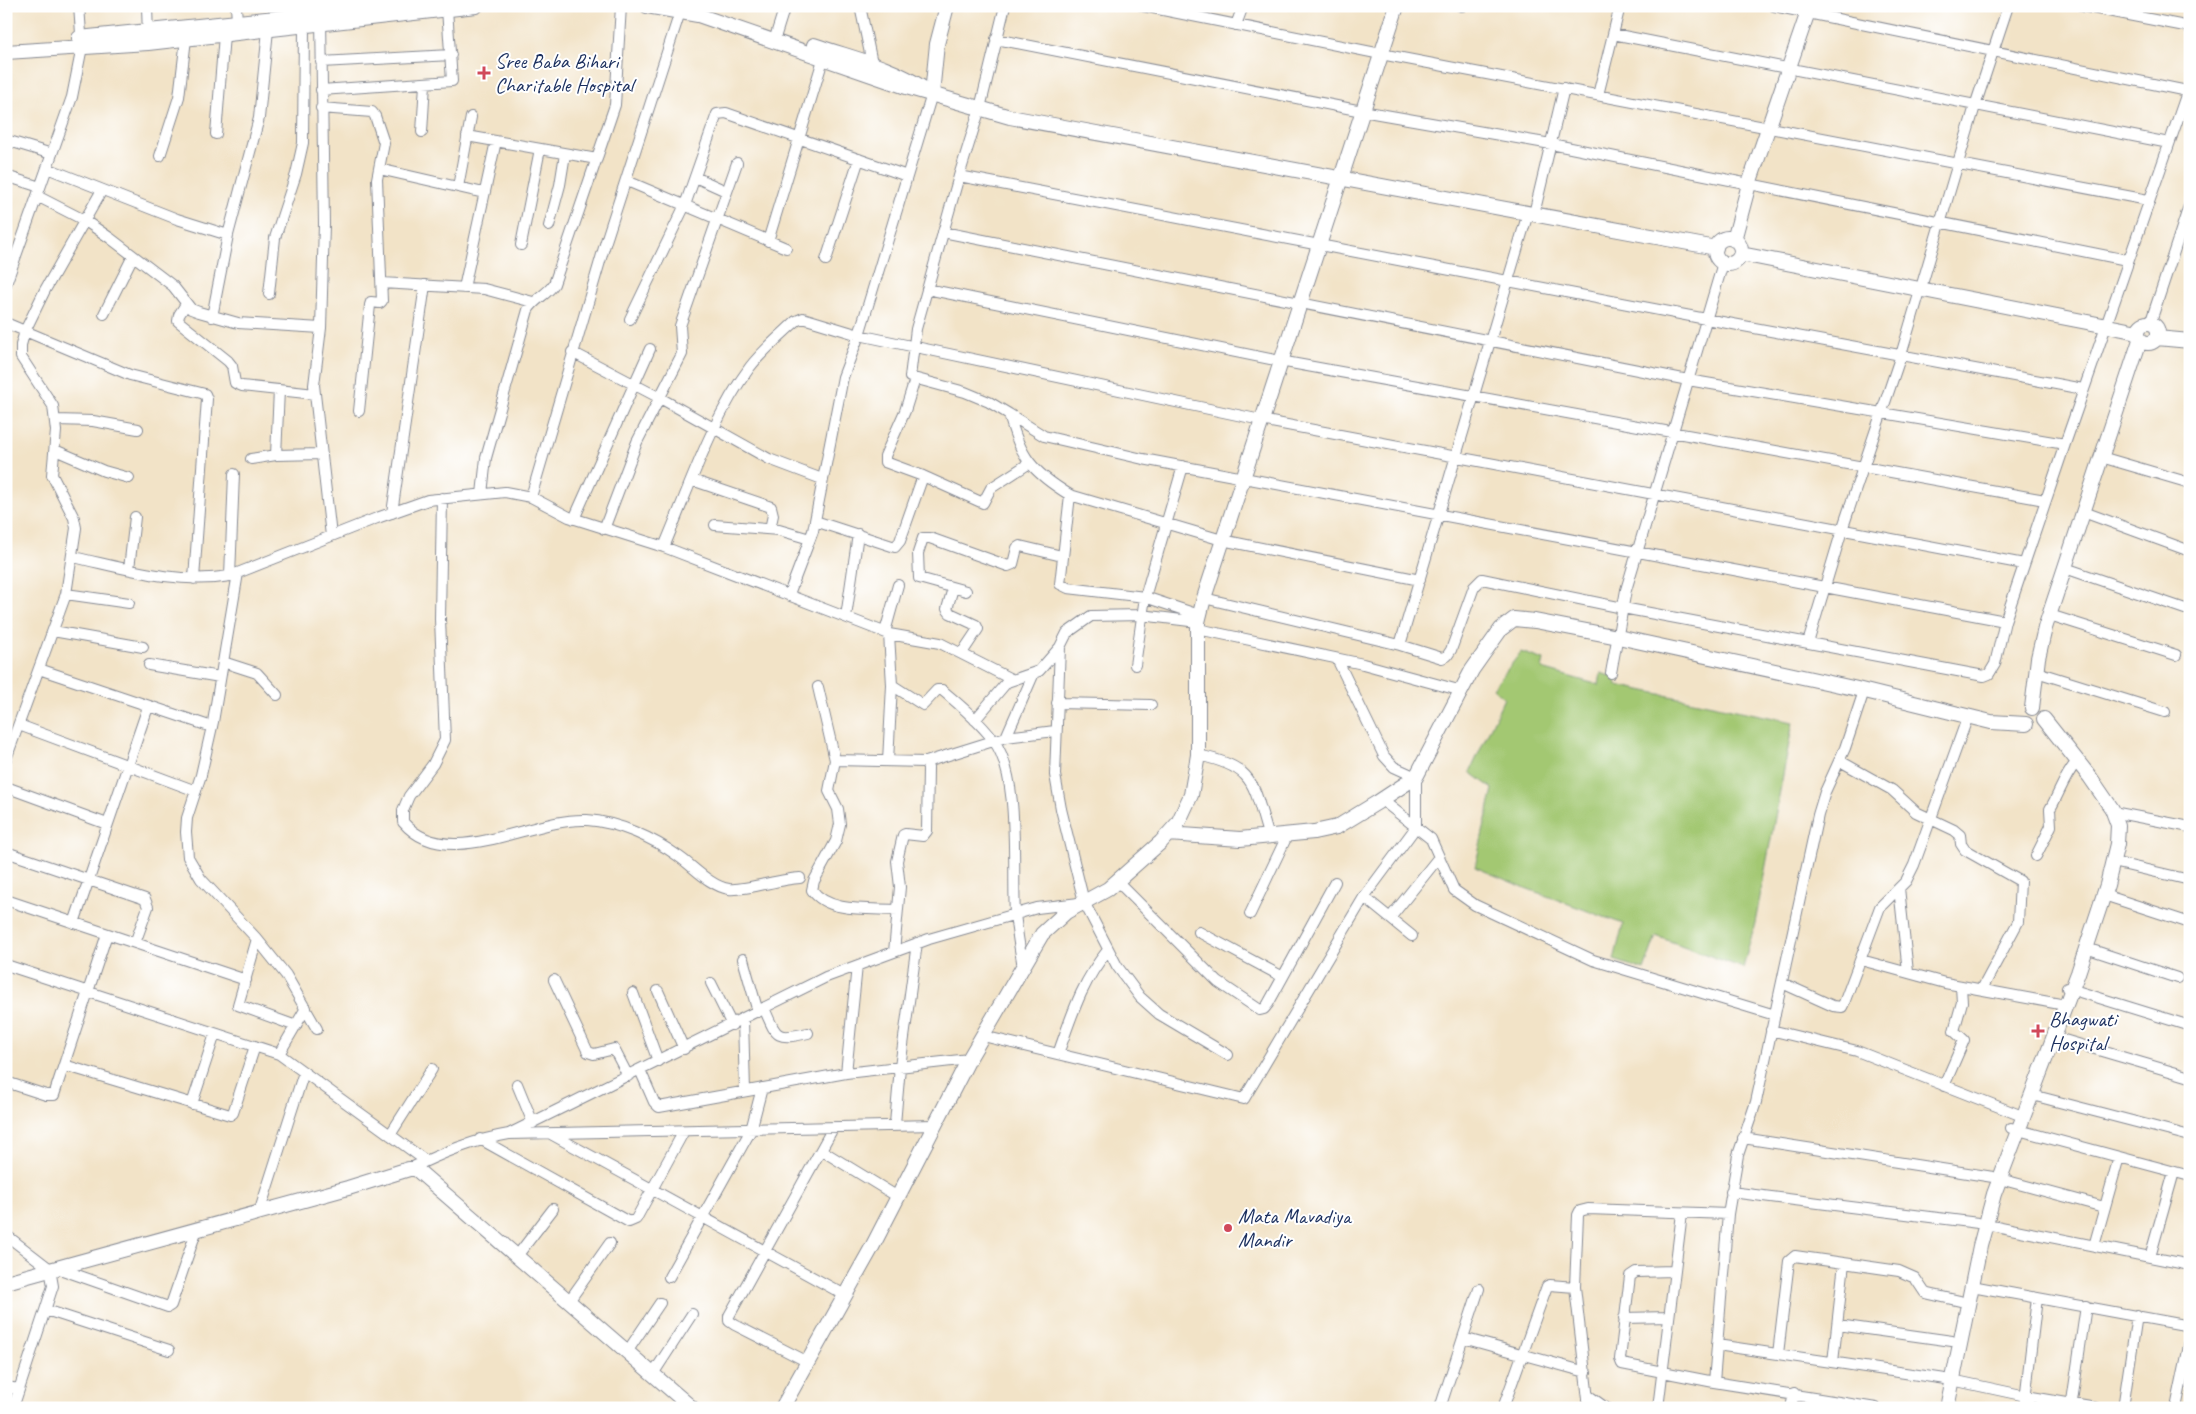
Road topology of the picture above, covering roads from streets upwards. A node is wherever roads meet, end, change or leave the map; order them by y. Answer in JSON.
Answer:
{"nodes":[{"id":1,"x":79,"y":6,"type":"edge"},
{"id":2,"x":147,"y":6,"type":"edge"},
{"id":3,"x":236,"y":6,"type":"edge"},
{"id":4,"x":396,"y":6,"type":"edge"},
{"id":5,"x":476,"y":6,"type":"edge"},
{"id":6,"x":621,"y":6,"type":"edge"},
{"id":7,"x":647,"y":6,"type":"edge"},
{"id":8,"x":694,"y":6,"type":"edge"},
{"id":9,"x":785,"y":6,"type":"edge"},
{"id":10,"x":860,"y":6,"type":"edge"},
{"id":11,"x":947,"y":6,"type":"edge"},
{"id":12,"x":1005,"y":6,"type":"edge"},
{"id":13,"x":1143,"y":6,"type":"edge"},
{"id":14,"x":1243,"y":6,"type":"edge"},
{"id":15,"x":1397,"y":6,"type":"edge"},
{"id":16,"x":1620,"y":6,"type":"edge"},
{"id":17,"x":1774,"y":6,"type":"edge"},
{"id":18,"x":2008,"y":6,"type":"edge"},
{"id":19,"x":2082,"y":6,"type":"edge"},
{"id":20,"x":447,"y":9,"type":"junction"},
{"id":21,"x":1808,"y":10,"type":"edge"},
{"id":22,"x":364,"y":12,"type":"edge"},
{"id":23,"x":680,"y":12,"type":"junction"},
{"id":24,"x":321,"y":19,"type":"junction"},
{"id":25,"x":237,"y":21,"type":"junction"},
{"id":26,"x":1236,"y":25,"type":"junction"},
{"id":27,"x":304,"y":26,"type":"junction"},
{"id":28,"x":2190,"y":27,"type":"edge"},
{"id":29,"x":268,"y":30,"type":"junction"},
{"id":30,"x":1613,"y":34,"type":"junction"},
{"id":31,"x":224,"y":35,"type":"junction"},
{"id":32,"x":148,"y":37,"type":"junction"},
{"id":33,"x":776,"y":37,"type":"junction"},
{"id":34,"x":186,"y":39,"type":"junction"},
{"id":35,"x":996,"y":39,"type":"junction"},
{"id":36,"x":82,"y":42,"type":"junction"},
{"id":37,"x":6,"y":44,"type":"edge"},
{"id":38,"x":1993,"y":51,"type":"junction"},
{"id":39,"x":6,"y":52,"type":"edge"},
{"id":40,"x":825,"y":54,"type":"junction"},
{"id":41,"x":1381,"y":54,"type":"junction"},
{"id":42,"x":451,"y":55,"type":"junction"},
{"id":43,"x":321,"y":62,"type":"junction"},
{"id":44,"x":870,"y":69,"type":"junction"},
{"id":45,"x":1787,"y":70,"type":"junction"},
{"id":46,"x":425,"y":84,"type":"junction"},
{"id":47,"x":2189,"y":87,"type":"edge"},
{"id":48,"x":1564,"y":88,"type":"junction"},
{"id":49,"x":321,"y":90,"type":"junction"},
{"id":50,"x":932,"y":94,"type":"junction"},
{"id":51,"x":1598,"y":95,"type":"junction"},
{"id":52,"x":1975,"y":106,"type":"junction"},
{"id":53,"x":321,"y":108,"type":"junction"},
{"id":54,"x":980,"y":108,"type":"junction"},
{"id":55,"x":1362,"y":111,"type":"junction"},
{"id":56,"x":471,"y":117,"type":"dead end"},
{"id":57,"x":1767,"y":127,"type":"junction"},
{"id":58,"x":422,"y":132,"type":"dead end"},
{"id":59,"x":216,"y":134,"type":"dead end"},
{"id":60,"x":467,"y":136,"type":"junction"},
{"id":61,"x":799,"y":139,"type":"junction"},
{"id":62,"x":6,"y":140,"type":"edge"},
{"id":63,"x":496,"y":141,"type":"junction"},
{"id":64,"x":2169,"y":143,"type":"junction"},
{"id":65,"x":1551,"y":144,"type":"junction"},
{"id":66,"x":540,"y":149,"type":"junction"},
{"id":67,"x":52,"y":154,"type":"junction"},
{"id":68,"x":565,"y":154,"type":"junction"},
{"id":69,"x":160,"y":156,"type":"dead end"},
{"id":70,"x":597,"y":159,"type":"junction"},
{"id":71,"x":859,"y":159,"type":"junction"},
{"id":72,"x":737,"y":163,"type":"dead end"},
{"id":73,"x":1960,"y":164,"type":"junction"},
{"id":74,"x":47,"y":168,"type":"junction"},
{"id":75,"x":378,"y":169,"type":"junction"},
{"id":76,"x":6,"y":176,"type":"edge"},
{"id":77,"x":907,"y":176,"type":"junction"},
{"id":78,"x":959,"y":176,"type":"junction"},
{"id":79,"x":695,"y":177,"type":"junction"},
{"id":80,"x":1340,"y":178,"type":"junction"},
{"id":81,"x":626,"y":180,"type":"junction"},
{"id":82,"x":1748,"y":184,"type":"junction"},
{"id":83,"x":458,"y":187,"type":"junction"},
{"id":84,"x":102,"y":190,"type":"junction"},
{"id":85,"x":39,"y":192,"type":"junction"},
{"id":86,"x":726,"y":192,"type":"junction"},
{"id":87,"x":484,"y":193,"type":"junction"},
{"id":88,"x":2148,"y":200,"type":"junction"},
{"id":89,"x":685,"y":205,"type":"junction"},
{"id":90,"x":2189,"y":207,"type":"edge"},
{"id":91,"x":1531,"y":214,"type":"junction"},
{"id":92,"x":716,"y":219,"type":"junction"},
{"id":93,"x":84,"y":220,"type":"junction"},
{"id":94,"x":1939,"y":222,"type":"junction"},
{"id":95,"x":549,"y":226,"type":"dead end"},
{"id":96,"x":943,"y":232,"type":"junction"},
{"id":97,"x":228,"y":235,"type":"junction"},
{"id":98,"x":1734,"y":240,"type":"junction"},
{"id":99,"x":768,"y":241,"type":"junction"},
{"id":100,"x":521,"y":245,"type":"dead end"},
{"id":101,"x":1318,"y":245,"type":"junction"},
{"id":102,"x":786,"y":248,"type":"dead end"},
{"id":103,"x":1716,"y":248,"type":"junction"},
{"id":104,"x":1741,"y":254,"type":"junction"},
{"id":105,"x":133,"y":256,"type":"junction"},
{"id":106,"x":826,"y":260,"type":"dead end"},
{"id":107,"x":2127,"y":260,"type":"junction"},
{"id":108,"x":1722,"y":263,"type":"junction"},
{"id":109,"x":9,"y":269,"type":"edge"},
{"id":110,"x":1507,"y":281,"type":"junction"},
{"id":111,"x":382,"y":283,"type":"junction"},
{"id":112,"x":6,"y":284,"type":"edge"},
{"id":113,"x":425,"y":286,"type":"junction"},
{"id":114,"x":464,"y":288,"type":"junction"},
{"id":115,"x":927,"y":288,"type":"junction"},
{"id":116,"x":1920,"y":290,"type":"junction"},
{"id":117,"x":269,"y":294,"type":"dead end"},
{"id":118,"x":532,"y":302,"type":"junction"},
{"id":119,"x":1299,"y":303,"type":"junction"},
{"id":120,"x":186,"y":304,"type":"junction"},
{"id":121,"x":104,"y":314,"type":"dead end"},
{"id":122,"x":212,"y":317,"type":"junction"},
{"id":123,"x":630,"y":319,"type":"dead end"},
{"id":124,"x":1706,"y":319,"type":"junction"},
{"id":125,"x":6,"y":323,"type":"edge"},
{"id":126,"x":2105,"y":326,"type":"junction"},
{"id":127,"x":321,"y":328,"type":"junction"},
{"id":128,"x":25,"y":331,"type":"junction"},
{"id":129,"x":2190,"y":334,"type":"edge"},
{"id":130,"x":858,"y":335,"type":"junction"},
{"id":131,"x":2148,"y":335,"type":"junction"},
{"id":132,"x":1491,"y":341,"type":"junction"},
{"id":133,"x":2190,"y":341,"type":"edge"},
{"id":134,"x":913,"y":347,"type":"junction"},
{"id":135,"x":650,"y":349,"type":"dead end"},
{"id":136,"x":572,"y":352,"type":"junction"},
{"id":137,"x":1901,"y":355,"type":"junction"},
{"id":138,"x":1280,"y":361,"type":"junction"},
{"id":139,"x":915,"y":379,"type":"junction"},
{"id":140,"x":1688,"y":380,"type":"junction"},
{"id":141,"x":634,"y":386,"type":"junction"},
{"id":142,"x":2083,"y":389,"type":"junction"},
{"id":143,"x":279,"y":390,"type":"junction"},
{"id":144,"x":315,"y":394,"type":"junction"},
{"id":145,"x":1475,"y":397,"type":"junction"},
{"id":146,"x":660,"y":398,"type":"junction"},
{"id":147,"x":359,"y":411,"type":"dead end"},
{"id":148,"x":1882,"y":413,"type":"junction"},
{"id":149,"x":1009,"y":414,"type":"junction"},
{"id":150,"x":56,"y":420,"type":"junction"},
{"id":151,"x":1261,"y":420,"type":"junction"},
{"id":152,"x":138,"y":429,"type":"dead end"},
{"id":153,"x":714,"y":429,"type":"junction"},
{"id":154,"x":1672,"y":434,"type":"junction"},
{"id":155,"x":2064,"y":444,"type":"junction"},
{"id":156,"x":55,"y":450,"type":"junction"},
{"id":157,"x":322,"y":454,"type":"junction"},
{"id":158,"x":276,"y":455,"type":"junction"},
{"id":159,"x":1457,"y":457,"type":"junction"},
{"id":160,"x":251,"y":459,"type":"dead end"},
{"id":161,"x":2108,"y":459,"type":"junction"},
{"id":162,"x":1028,"y":464,"type":"junction"},
{"id":163,"x":1184,"y":466,"type":"junction"},
{"id":164,"x":1863,"y":468,"type":"junction"},
{"id":165,"x":234,"y":474,"type":"dead end"},
{"id":166,"x":923,"y":476,"type":"junction"},
{"id":167,"x":1243,"y":476,"type":"junction"},
{"id":168,"x":129,"y":478,"type":"dead end"},
{"id":169,"x":822,"y":479,"type":"junction"},
{"id":170,"x":692,"y":480,"type":"junction"},
{"id":171,"x":2190,"y":483,"type":"edge"},
{"id":172,"x":482,"y":494,"type":"junction"},
{"id":173,"x":1654,"y":494,"type":"junction"},
{"id":174,"x":1070,"y":495,"type":"junction"},
{"id":175,"x":531,"y":497,"type":"junction"},
{"id":176,"x":442,"y":498,"type":"junction"},
{"id":177,"x":2045,"y":500,"type":"junction"},
{"id":178,"x":392,"y":513,"type":"junction"},
{"id":179,"x":1440,"y":514,"type":"junction"},
{"id":180,"x":2089,"y":514,"type":"junction"},
{"id":181,"x":135,"y":517,"type":"dead end"},
{"id":182,"x":574,"y":519,"type":"junction"},
{"id":183,"x":815,"y":521,"type":"junction"},
{"id":184,"x":1168,"y":522,"type":"junction"},
{"id":185,"x":716,"y":525,"type":"dead end"},
{"id":186,"x":770,"y":529,"type":"junction"},
{"id":187,"x":604,"y":530,"type":"junction"},
{"id":188,"x":1842,"y":530,"type":"junction"},
{"id":189,"x":858,"y":534,"type":"junction"},
{"id":190,"x":331,"y":536,"type":"junction"},
{"id":191,"x":810,"y":539,"type":"junction"},
{"id":192,"x":1222,"y":540,"type":"junction"},
{"id":193,"x":664,"y":547,"type":"junction"},
{"id":194,"x":1638,"y":551,"type":"junction"},
{"id":195,"x":2190,"y":551,"type":"edge"},
{"id":196,"x":1062,"y":556,"type":"junction"},
{"id":197,"x":73,"y":557,"type":"junction"},
{"id":198,"x":2024,"y":564,"type":"junction"},
{"id":199,"x":129,"y":569,"type":"junction"},
{"id":200,"x":2071,"y":570,"type":"junction"},
{"id":201,"x":234,"y":574,"type":"junction"},
{"id":202,"x":194,"y":579,"type":"junction"},
{"id":203,"x":1420,"y":580,"type":"junction"},
{"id":204,"x":898,"y":585,"type":"dead end"},
{"id":205,"x":1824,"y":586,"type":"junction"},
{"id":206,"x":953,"y":588,"type":"junction"},
{"id":207,"x":966,"y":591,"type":"dead end"},
{"id":208,"x":66,"y":594,"type":"junction"},
{"id":209,"x":789,"y":594,"type":"junction"},
{"id":210,"x":1145,"y":597,"type":"junction"},
{"id":211,"x":1204,"y":598,"type":"junction"},
{"id":212,"x":129,"y":603,"type":"dead end"},
{"id":213,"x":1622,"y":608,"type":"junction"},
{"id":214,"x":2190,"y":608,"type":"edge"},
{"id":215,"x":1141,"y":615,"type":"junction"},
{"id":216,"x":846,"y":617,"type":"junction"},
{"id":217,"x":2056,"y":617,"type":"junction"},
{"id":218,"x":2005,"y":621,"type":"junction"},
{"id":219,"x":1198,"y":622,"type":"junction"},
{"id":220,"x":53,"y":631,"type":"junction"},
{"id":221,"x":887,"y":633,"type":"junction"},
{"id":222,"x":1618,"y":637,"type":"junction"},
{"id":223,"x":1808,"y":643,"type":"junction"},
{"id":224,"x":1400,"y":646,"type":"junction"},
{"id":225,"x":143,"y":647,"type":"dead end"},
{"id":226,"x":1060,"y":647,"type":"junction"},
{"id":227,"x":962,"y":653,"type":"junction"},
{"id":228,"x":2176,"y":655,"type":"dead end"},
{"id":229,"x":1337,"y":659,"type":"junction"},
{"id":230,"x":223,"y":662,"type":"junction"},
{"id":231,"x":149,"y":665,"type":"dead end"},
{"id":232,"x":1135,"y":665,"type":"dead end"},
{"id":233,"x":39,"y":669,"type":"junction"},
{"id":234,"x":1034,"y":673,"type":"junction"},
{"id":235,"x":1611,"y":674,"type":"dead end"},
{"id":236,"x":2042,"y":674,"type":"junction"},
{"id":237,"x":220,"y":677,"type":"junction"},
{"id":238,"x":1012,"y":680,"type":"junction"},
{"id":239,"x":892,"y":685,"type":"junction"},
{"id":240,"x":818,"y":687,"type":"dead end"},
{"id":241,"x":1462,"y":690,"type":"junction"},
{"id":242,"x":1864,"y":691,"type":"junction"},
{"id":243,"x":277,"y":695,"type":"dead end"},
{"id":244,"x":1057,"y":703,"type":"junction"},
{"id":245,"x":1151,"y":705,"type":"dead end"},
{"id":246,"x":148,"y":707,"type":"junction"},
{"id":247,"x":2165,"y":712,"type":"dead end"},
{"id":248,"x":1968,"y":716,"type":"junction"},
{"id":249,"x":2036,"y":718,"type":"junction"},
{"id":250,"x":975,"y":720,"type":"junction"},
{"id":251,"x":19,"y":725,"type":"junction"},
{"id":252,"x":212,"y":726,"type":"junction"},
{"id":253,"x":1055,"y":731,"type":"junction"},
{"id":254,"x":1006,"y":737,"type":"junction"},
{"id":255,"x":995,"y":742,"type":"junction"},
{"id":256,"x":1198,"y":755,"type":"junction"},
{"id":257,"x":6,"y":760,"type":"edge"},
{"id":258,"x":835,"y":760,"type":"junction"},
{"id":259,"x":888,"y":761,"type":"junction"},
{"id":260,"x":1840,"y":761,"type":"junction"},
{"id":261,"x":926,"y":762,"type":"junction"},
{"id":262,"x":128,"y":764,"type":"junction"},
{"id":263,"x":2075,"y":764,"type":"junction"},
{"id":264,"x":1416,"y":777,"type":"junction"},
{"id":265,"x":6,"y":788,"type":"edge"},
{"id":266,"x":196,"y":792,"type":"junction"},
{"id":267,"x":1382,"y":800,"type":"junction"},
{"id":268,"x":2114,"y":812,"type":"junction"},
{"id":269,"x":1930,"y":819,"type":"junction"},
{"id":270,"x":107,"y":824,"type":"junction"},
{"id":271,"x":1416,"y":827,"type":"junction"},
{"id":272,"x":2190,"y":827,"type":"edge"},
{"id":273,"x":1168,"y":834,"type":"junction"},
{"id":274,"x":1287,"y":836,"type":"junction"},
{"id":275,"x":1269,"y":837,"type":"junction"},
{"id":276,"x":6,"y":852,"type":"edge"},
{"id":277,"x":1439,"y":856,"type":"junction"},
{"id":278,"x":2036,"y":856,"type":"dead end"},
{"id":279,"x":2112,"y":862,"type":"junction"},
{"id":280,"x":800,"y":878,"type":"dead end"},
{"id":281,"x":88,"y":879,"type":"junction"},
{"id":282,"x":2190,"y":880,"type":"edge"},
{"id":283,"x":1117,"y":881,"type":"junction"},
{"id":284,"x":1335,"y":882,"type":"dead end"},
{"id":285,"x":1899,"y":888,"type":"junction"},
{"id":286,"x":2104,"y":895,"type":"junction"},
{"id":287,"x":1364,"y":897,"type":"junction"},
{"id":288,"x":6,"y":900,"type":"edge"},
{"id":289,"x":1084,"y":902,"type":"junction"},
{"id":290,"x":898,"y":910,"type":"junction"},
{"id":291,"x":1015,"y":914,"type":"junction"},
{"id":292,"x":1250,"y":914,"type":"dead end"},
{"id":293,"x":1390,"y":918,"type":"junction"},
{"id":294,"x":74,"y":923,"type":"junction"},
{"id":295,"x":2190,"y":923,"type":"edge"},
{"id":296,"x":1198,"y":932,"type":"dead end"},
{"id":297,"x":107,"y":934,"type":"junction"},
{"id":298,"x":1412,"y":936,"type":"dead end"},
{"id":299,"x":257,"y":939,"type":"junction"},
{"id":300,"x":135,"y":943,"type":"junction"},
{"id":301,"x":917,"y":943,"type":"junction"},
{"id":302,"x":2086,"y":948,"type":"junction"},
{"id":303,"x":1108,"y":950,"type":"junction"},
{"id":304,"x":894,"y":952,"type":"junction"},
{"id":305,"x":743,"y":959,"type":"dead end"},
{"id":306,"x":1862,"y":960,"type":"junction"},
{"id":307,"x":6,"y":965,"type":"edge"},
{"id":308,"x":857,"y":966,"type":"junction"},
{"id":309,"x":1023,"y":968,"type":"junction"},
{"id":310,"x":1908,"y":972,"type":"junction"},
{"id":311,"x":1283,"y":977,"type":"junction"},
{"id":312,"x":2177,"y":978,"type":"dead end"},
{"id":313,"x":246,"y":980,"type":"junction"},
{"id":314,"x":554,"y":980,"type":"dead end"},
{"id":315,"x":711,"y":983,"type":"dead end"},
{"id":316,"x":1782,"y":984,"type":"junction"},
{"id":317,"x":1961,"y":987,"type":"junction"},
{"id":318,"x":1982,"y":989,"type":"junction"},
{"id":319,"x":2069,"y":989,"type":"junction"},
{"id":320,"x":658,"y":991,"type":"dead end"},
{"id":321,"x":86,"y":992,"type":"junction"},
{"id":322,"x":633,"y":993,"type":"dead end"},
{"id":323,"x":2060,"y":1004,"type":"junction"},
{"id":324,"x":306,"y":1008,"type":"junction"},
{"id":325,"x":761,"y":1010,"type":"junction"},
{"id":326,"x":1775,"y":1014,"type":"junction"},
{"id":327,"x":743,"y":1019,"type":"junction"},
{"id":328,"x":732,"y":1025,"type":"junction"},
{"id":329,"x":296,"y":1026,"type":"junction"},
{"id":330,"x":2190,"y":1026,"type":"edge"},
{"id":331,"x":317,"y":1029,"type":"dead end"},
{"id":332,"x":1772,"y":1030,"type":"junction"},
{"id":333,"x":808,"y":1033,"type":"dead end"},
{"id":334,"x":215,"y":1034,"type":"junction"},
{"id":335,"x":983,"y":1036,"type":"junction"},
{"id":336,"x":2054,"y":1038,"type":"junction"},
{"id":337,"x":255,"y":1046,"type":"junction"},
{"id":338,"x":684,"y":1049,"type":"junction"},
{"id":339,"x":279,"y":1054,"type":"junction"},
{"id":340,"x":1058,"y":1054,"type":"junction"},
{"id":341,"x":1228,"y":1056,"type":"dead end"},
{"id":342,"x":969,"y":1059,"type":"junction"},
{"id":343,"x":658,"y":1061,"type":"junction"},
{"id":344,"x":64,"y":1065,"type":"junction"},
{"id":345,"x":900,"y":1067,"type":"junction"},
{"id":346,"x":432,"y":1069,"type":"dead end"},
{"id":347,"x":640,"y":1070,"type":"junction"},
{"id":348,"x":304,"y":1072,"type":"junction"},
{"id":349,"x":846,"y":1073,"type":"junction"},
{"id":350,"x":628,"y":1076,"type":"junction"},
{"id":351,"x":2190,"y":1077,"type":"edge"},
{"id":352,"x":6,"y":1082,"type":"edge"},
{"id":353,"x":517,"y":1084,"type":"dead end"},
{"id":354,"x":1944,"y":1086,"type":"junction"},
{"id":355,"x":762,"y":1088,"type":"junction"},
{"id":356,"x":745,"y":1091,"type":"junction"},
{"id":357,"x":2032,"y":1095,"type":"junction"},
{"id":358,"x":192,"y":1104,"type":"junction"},
{"id":359,"x":2017,"y":1114,"type":"junction"},
{"id":360,"x":533,"y":1123,"type":"junction"},
{"id":361,"x":895,"y":1124,"type":"junction"},
{"id":362,"x":935,"y":1125,"type":"junction"},
{"id":363,"x":833,"y":1128,"type":"junction"},
{"id":364,"x":2014,"y":1129,"type":"junction"},
{"id":365,"x":751,"y":1130,"type":"junction"},
{"id":366,"x":684,"y":1131,"type":"junction"},
{"id":367,"x":509,"y":1134,"type":"junction"},
{"id":368,"x":550,"y":1134,"type":"junction"},
{"id":369,"x":390,"y":1135,"type":"junction"},
{"id":370,"x":2190,"y":1136,"type":"edge"},
{"id":371,"x":1743,"y":1138,"type":"junction"},
{"id":372,"x":480,"y":1139,"type":"junction"},
{"id":373,"x":821,"y":1150,"type":"junction"},
{"id":374,"x":2119,"y":1157,"type":"junction"},
{"id":375,"x":426,"y":1161,"type":"junction"},
{"id":376,"x":409,"y":1168,"type":"junction"},
{"id":377,"x":2174,"y":1172,"type":"junction"},
{"id":378,"x":2190,"y":1176,"type":"edge"},
{"id":379,"x":1996,"y":1178,"type":"junction"},
{"id":380,"x":652,"y":1189,"type":"junction"},
{"id":381,"x":1731,"y":1192,"type":"junction"},
{"id":382,"x":898,"y":1197,"type":"junction"},
{"id":383,"x":2104,"y":1207,"type":"junction"},
{"id":384,"x":552,"y":1209,"type":"dead end"},
{"id":385,"x":1682,"y":1212,"type":"junction"},
{"id":386,"x":259,"y":1213,"type":"junction"},
{"id":387,"x":1728,"y":1214,"type":"junction"},
{"id":388,"x":702,"y":1217,"type":"junction"},
{"id":389,"x":1982,"y":1223,"type":"junction"},
{"id":390,"x":197,"y":1229,"type":"junction"},
{"id":391,"x":6,"y":1235,"type":"edge"},
{"id":392,"x":610,"y":1243,"type":"dead end"},
{"id":393,"x":2094,"y":1246,"type":"junction"},
{"id":394,"x":764,"y":1250,"type":"junction"},
{"id":395,"x":517,"y":1256,"type":"junction"},
{"id":396,"x":2150,"y":1257,"type":"junction"},
{"id":397,"x":1844,"y":1263,"type":"junction"},
{"id":398,"x":2190,"y":1265,"type":"edge"},
{"id":399,"x":54,"y":1269,"type":"junction"},
{"id":400,"x":1674,"y":1271,"type":"junction"},
{"id":401,"x":669,"y":1276,"type":"dead end"},
{"id":402,"x":6,"y":1282,"type":"edge"},
{"id":403,"x":1972,"y":1286,"type":"junction"},
{"id":404,"x":1575,"y":1287,"type":"junction"},
{"id":405,"x":1479,"y":1289,"type":"dead end"},
{"id":406,"x":845,"y":1295,"type":"junction"},
{"id":407,"x":2037,"y":1298,"type":"junction"},
{"id":408,"x":569,"y":1301,"type":"junction"},
{"id":409,"x":1960,"y":1301,"type":"junction"},
{"id":410,"x":660,"y":1302,"type":"dead end"},
{"id":411,"x":2086,"y":1306,"type":"junction"},
{"id":412,"x":46,"y":1310,"type":"junction"},
{"id":413,"x":692,"y":1314,"type":"dead end"},
{"id":414,"x":2137,"y":1315,"type":"junction"},
{"id":415,"x":1669,"y":1317,"type":"junction"},
{"id":416,"x":1624,"y":1318,"type":"junction"},
{"id":417,"x":1838,"y":1325,"type":"junction"},
{"id":418,"x":2190,"y":1326,"type":"edge"},
{"id":419,"x":1463,"y":1338,"type":"junction"},
{"id":420,"x":1952,"y":1341,"type":"junction"},
{"id":421,"x":2190,"y":1341,"type":"edge"},
{"id":422,"x":1717,"y":1344,"type":"junction"},
{"id":423,"x":169,"y":1350,"type":"dead end"},
{"id":424,"x":627,"y":1352,"type":"junction"},
{"id":425,"x":1778,"y":1354,"type":"junction"},
{"id":426,"x":1521,"y":1356,"type":"junction"},
{"id":427,"x":808,"y":1362,"type":"junction"},
{"id":428,"x":1833,"y":1362,"type":"junction"},
{"id":429,"x":1586,"y":1372,"type":"junction"},
{"id":430,"x":1662,"y":1373,"type":"junction"},
{"id":431,"x":653,"y":1374,"type":"junction"},
{"id":432,"x":1949,"y":1380,"type":"junction"},
{"id":433,"x":1714,"y":1382,"type":"junction"},
{"id":434,"x":6,"y":1387,"type":"edge"},
{"id":435,"x":19,"y":1389,"type":"junction"},
{"id":436,"x":1794,"y":1393,"type":"junction"},
{"id":437,"x":1589,"y":1396,"type":"junction"},
{"id":438,"x":2026,"y":1396,"type":"junction"},
{"id":439,"x":2072,"y":1406,"type":"edge"},
{"id":440,"x":13,"y":1408,"type":"edge"},
{"id":441,"x":692,"y":1408,"type":"edge"},
{"id":442,"x":782,"y":1408,"type":"edge"},
{"id":443,"x":1440,"y":1408,"type":"edge"},
{"id":444,"x":1503,"y":1408,"type":"edge"},
{"id":445,"x":1589,"y":1408,"type":"edge"},
{"id":446,"x":1606,"y":1408,"type":"edge"},
{"id":447,"x":1658,"y":1408,"type":"edge"},
{"id":448,"x":1792,"y":1408,"type":"edge"},
{"id":449,"x":1876,"y":1408,"type":"edge"},
{"id":450,"x":1939,"y":1408,"type":"edge"},
{"id":451,"x":1946,"y":1408,"type":"edge"},
{"id":452,"x":2024,"y":1408,"type":"edge"},
{"id":453,"x":2096,"y":1408,"type":"edge"},
{"id":454,"x":2122,"y":1408,"type":"edge"},
{"id":455,"x":2176,"y":1408,"type":"edge"}],
"edges":[{"from":1,"to":36,"type":"street"},
{"from":2,"to":32,"type":"street"},
{"from":3,"to":25,"type":"street"},
{"from":4,"to":22,"type":"street"},
{"from":5,"to":20,"type":"street"},
{"from":6,"to":70,"type":"street"},
{"from":7,"to":23,"type":"street"},
{"from":8,"to":33,"type":"street"},
{"from":9,"to":33,"type":"street"},
{"from":10,"to":44,"type":"street"},
{"from":11,"to":50,"type":"street"},
{"from":12,"to":35,"type":"street"},
{"from":13,"to":26,"type":"street"},
{"from":14,"to":26,"type":"street"},
{"from":15,"to":41,"type":"street"},
{"from":16,"to":30,"type":"street"},
{"from":17,"to":21,"type":"street"},
{"from":18,"to":38,"type":"street"},
{"from":19,"to":28,"type":"street"},
{"from":20,"to":22,"type":"street"},
{"from":20,"to":42,"type":"street"},
{"from":21,"to":38,"type":"street"},
{"from":21,"to":45,"type":"street"},
{"from":22,"to":24,"type":"street"},
{"from":23,"to":33,"type":"street"},
{"from":23,"to":81,"type":"street"},
{"from":24,"to":25,"type":"street"},
{"from":24,"to":27,"type":"street"},
{"from":24,"to":43,"type":"street"},
{"from":25,"to":32,"type":"street"},
{"from":26,"to":41,"type":"street"},
{"from":27,"to":29,"type":"street"},
{"from":27,"to":117,"type":"street"},
{"from":29,"to":31,"type":"street"},
{"from":29,"to":97,"type":"street"},
{"from":30,"to":45,"type":"street"},
{"from":30,"to":51,"type":"street"},
{"from":31,"to":34,"type":"street"},
{"from":31,"to":59,"type":"street"},
{"from":32,"to":34,"type":"street"},
{"from":32,"to":36,"type":"street"},
{"from":33,"to":40,"type":"street"},
{"from":34,"to":69,"type":"street"},
{"from":35,"to":54,"type":"street"},
{"from":35,"to":55,"type":"street"},
{"from":36,"to":37,"type":"street"},
{"from":36,"to":39,"type":"street"},
{"from":36,"to":67,"type":"street"},
{"from":38,"to":47,"type":"street"},
{"from":38,"to":52,"type":"street"},
{"from":40,"to":44,"type":"street"},
{"from":40,"to":61,"type":"street"},
{"from":41,"to":48,"type":"street"},
{"from":41,"to":55,"type":"street"},
{"from":42,"to":43,"type":"street"},
{"from":42,"to":46,"type":"street"},
{"from":43,"to":49,"type":"street"},
{"from":44,"to":50,"type":"street"},
{"from":45,"to":52,"type":"street"},
{"from":45,"to":57,"type":"street"},
{"from":46,"to":49,"type":"street"},
{"from":46,"to":58,"type":"street"},
{"from":47,"to":64,"type":"street"},
{"from":48,"to":51,"type":"street"},
{"from":48,"to":65,"type":"street"},
{"from":49,"to":53,"type":"street"},
{"from":50,"to":54,"type":"street"},
{"from":50,"to":77,"type":"street"},
{"from":51,"to":57,"type":"street"},
{"from":52,"to":64,"type":"street"},
{"from":52,"to":73,"type":"street"},
{"from":53,"to":75,"type":"street"},
{"from":53,"to":127,"type":"street"},
{"from":54,"to":78,"type":"street"},
{"from":54,"to":80,"type":"street"},
{"from":55,"to":65,"type":"street"},
{"from":55,"to":80,"type":"street"},
{"from":56,"to":60,"type":"street"},
{"from":57,"to":73,"type":"street"},
{"from":57,"to":82,"type":"street"},
{"from":60,"to":63,"type":"street"},
{"from":60,"to":83,"type":"street"},
{"from":61,"to":71,"type":"street"},
{"from":61,"to":79,"type":"street"},
{"from":61,"to":99,"type":"street"},
{"from":62,"to":67,"type":"street"},
{"from":63,"to":66,"type":"street"},
{"from":63,"to":87,"type":"street"},
{"from":64,"to":88,"type":"street"},
{"from":65,"to":82,"type":"street"},
{"from":65,"to":91,"type":"street"},
{"from":66,"to":68,"type":"street"},
{"from":66,"to":100,"type":"street"},
{"from":67,"to":74,"type":"street"},
{"from":68,"to":70,"type":"street"},
{"from":68,"to":95,"type":"street"},
{"from":70,"to":118,"type":"street"},
{"from":71,"to":77,"type":"street"},
{"from":71,"to":106,"type":"street"},
{"from":72,"to":86,"type":"street"},
{"from":73,"to":88,"type":"street"},
{"from":73,"to":94,"type":"street"},
{"from":74,"to":84,"type":"street"},
{"from":74,"to":85,"type":"street"},
{"from":75,"to":83,"type":"street"},
{"from":75,"to":111,"type":"street"},
{"from":76,"to":85,"type":"street"},
{"from":77,"to":130,"type":"street"},
{"from":78,"to":96,"type":"street"},
{"from":78,"to":101,"type":"street"},
{"from":79,"to":86,"type":"street"},
{"from":79,"to":89,"type":"street"},
{"from":80,"to":91,"type":"street"},
{"from":80,"to":101,"type":"street"},
{"from":81,"to":89,"type":"street"},
{"from":81,"to":136,"type":"street"},
{"from":82,"to":94,"type":"street"},
{"from":82,"to":98,"type":"street"},
{"from":83,"to":87,"type":"street"},
{"from":84,"to":93,"type":"street"},
{"from":84,"to":97,"type":"street"},
{"from":85,"to":93,"type":"street"},
{"from":85,"to":109,"type":"street"},
{"from":86,"to":92,"type":"street"},
{"from":87,"to":114,"type":"street"},
{"from":88,"to":107,"type":"street"},
{"from":89,"to":92,"type":"street"},
{"from":89,"to":123,"type":"street"},
{"from":90,"to":131,"type":"street"},
{"from":91,"to":103,"type":"street"},
{"from":91,"to":110,"type":"street"},
{"from":92,"to":99,"type":"street"},
{"from":92,"to":146,"type":"street"},
{"from":93,"to":105,"type":"street"},
{"from":93,"to":128,"type":"street"},
{"from":94,"to":107,"type":"street"},
{"from":94,"to":116,"type":"street"},
{"from":96,"to":115,"type":"street"},
{"from":96,"to":119,"type":"street"},
{"from":97,"to":122,"type":"street"},
{"from":98,"to":103,"type":"street"},
{"from":98,"to":104,"type":"street"},
{"from":99,"to":102,"type":"street"},
{"from":101,"to":110,"type":"street"},
{"from":101,"to":119,"type":"street"},
{"from":103,"to":108,"type":"street"},
{"from":104,"to":108,"type":"street"},
{"from":104,"to":116,"type":"street"},
{"from":105,"to":120,"type":"street"},
{"from":105,"to":121,"type":"street"},
{"from":107,"to":126,"type":"street"},
{"from":108,"to":124,"type":"street"},
{"from":109,"to":112,"type":"street"},
{"from":110,"to":124,"type":"street"},
{"from":110,"to":132,"type":"street"},
{"from":111,"to":113,"type":"street"},
{"from":111,"to":147,"type":"street"},
{"from":113,"to":114,"type":"street"},
{"from":113,"to":178,"type":"street"},
{"from":114,"to":118,"type":"street"},
{"from":115,"to":134,"type":"street"},
{"from":115,"to":138,"type":"street"},
{"from":116,"to":126,"type":"street"},
{"from":116,"to":137,"type":"street"},
{"from":118,"to":172,"type":"street"},
{"from":119,"to":132,"type":"street"},
{"from":119,"to":138,"type":"street"},
{"from":120,"to":122,"type":"street"},
{"from":120,"to":143,"type":"street"},
{"from":122,"to":127,"type":"street"},
{"from":124,"to":137,"type":"street"},
{"from":124,"to":140,"type":"street"},
{"from":125,"to":128,"type":"street"},
{"from":126,"to":131,"type":"street"},
{"from":126,"to":142,"type":"street"},
{"from":127,"to":144,"type":"street"},
{"from":128,"to":150,"type":"street"},
{"from":128,"to":202,"type":"street"},
{"from":129,"to":131,"type":"street"},
{"from":130,"to":134,"type":"street"},
{"from":130,"to":153,"type":"street"},
{"from":130,"to":169,"type":"street"},
{"from":131,"to":133,"type":"street"},
{"from":131,"to":161,"type":"street"},
{"from":131,"to":249,"type":"street"},
{"from":132,"to":140,"type":"street"},
{"from":132,"to":145,"type":"street"},
{"from":134,"to":139,"type":"street"},
{"from":134,"to":151,"type":"street"},
{"from":135,"to":141,"type":"street"},
{"from":136,"to":141,"type":"street"},
{"from":136,"to":175,"type":"street"},
{"from":137,"to":142,"type":"street"},
{"from":137,"to":148,"type":"street"},
{"from":138,"to":145,"type":"street"},
{"from":138,"to":151,"type":"street"},
{"from":139,"to":149,"type":"street"},
{"from":139,"to":166,"type":"street"},
{"from":140,"to":148,"type":"street"},
{"from":140,"to":154,"type":"street"},
{"from":141,"to":146,"type":"street"},
{"from":141,"to":182,"type":"street"},
{"from":142,"to":155,"type":"street"},
{"from":143,"to":144,"type":"street"},
{"from":143,"to":158,"type":"street"},
{"from":144,"to":157,"type":"street"},
{"from":145,"to":154,"type":"street"},
{"from":145,"to":159,"type":"street"},
{"from":146,"to":153,"type":"street"},
{"from":146,"to":187,"type":"street"},
{"from":148,"to":155,"type":"street"},
{"from":148,"to":164,"type":"street"},
{"from":149,"to":162,"type":"street"},
{"from":149,"to":163,"type":"street"},
{"from":150,"to":152,"type":"street"},
{"from":150,"to":156,"type":"street"},
{"from":151,"to":159,"type":"street"},
{"from":151,"to":167,"type":"street"},
{"from":153,"to":169,"type":"street"},
{"from":153,"to":170,"type":"street"},
{"from":154,"to":164,"type":"street"},
{"from":154,"to":173,"type":"street"},
{"from":155,"to":177,"type":"street"},
{"from":156,"to":168,"type":"street"},
{"from":156,"to":197,"type":"street"},
{"from":157,"to":158,"type":"street"},
{"from":157,"to":190,"type":"street"},
{"from":158,"to":160,"type":"street"},
{"from":159,"to":173,"type":"street"},
{"from":159,"to":179,"type":"street"},
{"from":161,"to":171,"type":"street"},
{"from":161,"to":180,"type":"street"},
{"from":162,"to":166,"type":"street"},
{"from":162,"to":174,"type":"street"},
{"from":163,"to":167,"type":"street"},
{"from":163,"to":184,"type":"street"},
{"from":164,"to":177,"type":"street"},
{"from":164,"to":188,"type":"street"},
{"from":165,"to":201,"type":"street"},
{"from":166,"to":189,"type":"street"},
{"from":167,"to":179,"type":"street"},
{"from":167,"to":192,"type":"street"},
{"from":169,"to":183,"type":"street"},
{"from":170,"to":186,"type":"street"},
{"from":170,"to":193,"type":"street"},
{"from":172,"to":175,"type":"street"},
{"from":172,"to":176,"type":"street"},
{"from":173,"to":188,"type":"street"},
{"from":173,"to":194,"type":"street"},
{"from":174,"to":184,"type":"street"},
{"from":174,"to":196,"type":"street"},
{"from":175,"to":182,"type":"street"},
{"from":176,"to":178,"type":"street"},
{"from":176,"to":280,"type":"street"},
{"from":177,"to":198,"type":"street"},
{"from":178,"to":190,"type":"street"},
{"from":179,"to":194,"type":"street"},
{"from":179,"to":203,"type":"street"},
{"from":180,"to":195,"type":"street"},
{"from":180,"to":200,"type":"street"},
{"from":181,"to":199,"type":"street"},
{"from":182,"to":187,"type":"street"},
{"from":183,"to":189,"type":"street"},
{"from":183,"to":191,"type":"street"},
{"from":184,"to":192,"type":"street"},
{"from":184,"to":210,"type":"street"},
{"from":185,"to":186,"type":"street"},
{"from":186,"to":191,"type":"street"},
{"from":187,"to":193,"type":"street"},
{"from":188,"to":198,"type":"street"},
{"from":188,"to":205,"type":"street"},
{"from":189,"to":216,"type":"street"},
{"from":190,"to":201,"type":"street"},
{"from":191,"to":209,"type":"street"},
{"from":192,"to":203,"type":"street"},
{"from":192,"to":211,"type":"street"},
{"from":193,"to":209,"type":"street"},
{"from":194,"to":205,"type":"street"},
{"from":194,"to":213,"type":"street"},
{"from":196,"to":206,"type":"street"},
{"from":196,"to":210,"type":"street"},
{"from":197,"to":199,"type":"street"},
{"from":197,"to":208,"type":"street"},
{"from":198,"to":218,"type":"street"},
{"from":199,"to":202,"type":"street"},
{"from":200,"to":214,"type":"street"},
{"from":200,"to":217,"type":"street"},
{"from":201,"to":202,"type":"street"},
{"from":201,"to":230,"type":"street"},
{"from":203,"to":224,"type":"street"},
{"from":204,"to":221,"type":"street"},
{"from":205,"to":218,"type":"street"},
{"from":205,"to":223,"type":"street"},
{"from":206,"to":207,"type":"street"},
{"from":206,"to":227,"type":"street"},
{"from":208,"to":212,"type":"street"},
{"from":208,"to":220,"type":"street"},
{"from":209,"to":216,"type":"street"},
{"from":210,"to":215,"type":"street"},
{"from":210,"to":219,"type":"street"},
{"from":211,"to":219,"type":"street"},
{"from":211,"to":224,"type":"street"},
{"from":213,"to":222,"type":"street"},
{"from":213,"to":223,"type":"street"},
{"from":213,"to":224,"type":"street"},
{"from":215,"to":219,"type":"street"},
{"from":215,"to":226,"type":"street"},
{"from":215,"to":232,"type":"street"},
{"from":216,"to":221,"type":"street"},
{"from":217,"to":228,"type":"street"},
{"from":217,"to":236,"type":"street"},
{"from":218,"to":223,"type":"street"},
{"from":219,"to":229,"type":"street"},
{"from":219,"to":256,"type":"street"},
{"from":220,"to":225,"type":"street"},
{"from":220,"to":233,"type":"street"},
{"from":221,"to":227,"type":"street"},
{"from":221,"to":239,"type":"street"},
{"from":222,"to":235,"type":"street"},
{"from":222,"to":241,"type":"street"},
{"from":222,"to":242,"type":"street"},
{"from":226,"to":234,"type":"street"},
{"from":226,"to":244,"type":"street"},
{"from":227,"to":238,"type":"street"},
{"from":229,"to":241,"type":"street"},
{"from":229,"to":264,"type":"street"},
{"from":230,"to":237,"type":"street"},
{"from":230,"to":243,"type":"street"},
{"from":231,"to":237,"type":"street"},
{"from":233,"to":246,"type":"street"},
{"from":233,"to":251,"type":"street"},
{"from":234,"to":238,"type":"street"},
{"from":234,"to":254,"type":"street"},
{"from":236,"to":247,"type":"street"},
{"from":236,"to":249,"type":"street"},
{"from":237,"to":252,"type":"street"},
{"from":238,"to":250,"type":"street"},
{"from":239,"to":250,"type":"street"},
{"from":239,"to":259,"type":"street"},
{"from":240,"to":258,"type":"street"},
{"from":241,"to":264,"type":"street"},
{"from":242,"to":248,"type":"street"},
{"from":242,"to":260,"type":"street"},
{"from":244,"to":245,"type":"street"},
{"from":244,"to":253,"type":"street"},
{"from":246,"to":252,"type":"street"},
{"from":246,"to":262,"type":"street"},
{"from":248,"to":249,"type":"street"},
{"from":248,"to":269,"type":"street"},
{"from":249,"to":263,"type":"street"},
{"from":249,"to":268,"type":"street"},
{"from":250,"to":255,"type":"street"},
{"from":251,"to":257,"type":"street"},
{"from":251,"to":262,"type":"street"},
{"from":252,"to":266,"type":"street"},
{"from":253,"to":254,"type":"street"},
{"from":253,"to":289,"type":"street"},
{"from":254,"to":255,"type":"street"},
{"from":255,"to":261,"type":"street"},
{"from":255,"to":291,"type":"street"},
{"from":256,"to":273,"type":"street"},
{"from":256,"to":275,"type":"street"},
{"from":258,"to":259,"type":"street"},
{"from":258,"to":290,"type":"street"},
{"from":259,"to":261,"type":"street"},
{"from":260,"to":269,"type":"street"},
{"from":260,"to":316,"type":"street"},
{"from":261,"to":290,"type":"street"},
{"from":262,"to":266,"type":"street"},
{"from":262,"to":270,"type":"street"},
{"from":263,"to":278,"type":"street"},
{"from":263,"to":319,"type":"street"},
{"from":264,"to":267,"type":"street"},
{"from":264,"to":271,"type":"street"},
{"from":265,"to":270,"type":"street"},
{"from":266,"to":299,"type":"street"},
{"from":267,"to":271,"type":"street"},
{"from":267,"to":274,"type":"street"},
{"from":268,"to":272,"type":"street"},
{"from":268,"to":279,"type":"street"},
{"from":269,"to":285,"type":"street"},
{"from":269,"to":318,"type":"street"},
{"from":270,"to":281,"type":"street"},
{"from":271,"to":277,"type":"street"},
{"from":271,"to":287,"type":"street"},
{"from":273,"to":275,"type":"street"},
{"from":273,"to":283,"type":"street"},
{"from":274,"to":275,"type":"street"},
{"from":274,"to":292,"type":"street"},
{"from":276,"to":281,"type":"street"},
{"from":277,"to":293,"type":"street"},
{"from":277,"to":326,"type":"street"},
{"from":279,"to":282,"type":"street"},
{"from":279,"to":286,"type":"street"},
{"from":281,"to":294,"type":"street"},
{"from":281,"to":300,"type":"street"},
{"from":283,"to":289,"type":"street"},
{"from":283,"to":311,"type":"street"},
{"from":284,"to":311,"type":"street"},
{"from":285,"to":306,"type":"street"},
{"from":285,"to":310,"type":"street"},
{"from":286,"to":295,"type":"street"},
{"from":286,"to":302,"type":"street"},
{"from":287,"to":293,"type":"street"},
{"from":287,"to":340,"type":"street"},
{"from":288,"to":294,"type":"street"},
{"from":289,"to":291,"type":"street"},
{"from":289,"to":303,"type":"street"},
{"from":289,"to":309,"type":"street"},
{"from":290,"to":304,"type":"street"},
{"from":291,"to":301,"type":"street"},
{"from":291,"to":309,"type":"street"},
{"from":293,"to":298,"type":"street"},
{"from":294,"to":297,"type":"street"},
{"from":296,"to":311,"type":"street"},
{"from":297,"to":300,"type":"street"},
{"from":297,"to":321,"type":"street"},
{"from":299,"to":313,"type":"street"},
{"from":299,"to":324,"type":"street"},
{"from":300,"to":313,"type":"street"},
{"from":301,"to":304,"type":"street"},
{"from":301,"to":345,"type":"street"},
{"from":302,"to":312,"type":"street"},
{"from":302,"to":319,"type":"street"},
{"from":303,"to":340,"type":"street"},
{"from":303,"to":341,"type":"street"},
{"from":304,"to":308,"type":"street"},
{"from":305,"to":325,"type":"street"},
{"from":306,"to":310,"type":"street"},
{"from":306,"to":316,"type":"street"},
{"from":307,"to":321,"type":"street"},
{"from":308,"to":325,"type":"street"},
{"from":308,"to":349,"type":"street"},
{"from":309,"to":335,"type":"street"},
{"from":310,"to":317,"type":"street"},
{"from":313,"to":329,"type":"street"},
{"from":314,"to":350,"type":"street"},
{"from":315,"to":328,"type":"street"},
{"from":316,"to":326,"type":"street"},
{"from":317,"to":318,"type":"street"},
{"from":317,"to":354,"type":"street"},
{"from":318,"to":323,"type":"street"},
{"from":319,"to":323,"type":"street"},
{"from":319,"to":330,"type":"street"},
{"from":319,"to":336,"type":"street"},
{"from":320,"to":338,"type":"street"},
{"from":321,"to":334,"type":"street"},
{"from":321,"to":344,"type":"street"},
{"from":322,"to":343,"type":"street"},
{"from":323,"to":359,"type":"street"},
{"from":324,"to":329,"type":"street"},
{"from":324,"to":331,"type":"street"},
{"from":325,"to":327,"type":"street"},
{"from":325,"to":333,"type":"street"},
{"from":326,"to":332,"type":"street"},
{"from":327,"to":328,"type":"street"},
{"from":327,"to":356,"type":"street"},
{"from":328,"to":338,"type":"street"},
{"from":329,"to":339,"type":"street"},
{"from":332,"to":354,"type":"street"},
{"from":332,"to":371,"type":"street"},
{"from":334,"to":337,"type":"street"},
{"from":334,"to":358,"type":"street"},
{"from":335,"to":340,"type":"street"},
{"from":335,"to":342,"type":"street"},
{"from":336,"to":351,"type":"street"},
{"from":336,"to":357,"type":"street"},
{"from":337,"to":339,"type":"street"},
{"from":337,"to":358,"type":"street"},
{"from":338,"to":343,"type":"street"},
{"from":339,"to":348,"type":"street"},
{"from":342,"to":345,"type":"street"},
{"from":342,"to":362,"type":"street"},
{"from":343,"to":347,"type":"street"},
{"from":344,"to":352,"type":"street"},
{"from":344,"to":358,"type":"street"},
{"from":345,"to":349,"type":"street"},
{"from":345,"to":361,"type":"street"},
{"from":346,"to":369,"type":"street"},
{"from":347,"to":350,"type":"street"},
{"from":347,"to":356,"type":"street"},
{"from":348,"to":369,"type":"street"},
{"from":348,"to":386,"type":"street"},
{"from":349,"to":355,"type":"street"},
{"from":350,"to":360,"type":"street"},
{"from":353,"to":360,"type":"street"},
{"from":354,"to":359,"type":"street"},
{"from":355,"to":356,"type":"street"},
{"from":355,"to":365,"type":"street"},
{"from":357,"to":364,"type":"street"},
{"from":357,"to":370,"type":"street"},
{"from":359,"to":364,"type":"street"},
{"from":360,"to":367,"type":"street"},
{"from":361,"to":362,"type":"street"},
{"from":361,"to":363,"type":"street"},
{"from":362,"to":382,"type":"street"},
{"from":363,"to":365,"type":"street"},
{"from":363,"to":373,"type":"street"},
{"from":364,"to":374,"type":"street"},
{"from":364,"to":379,"type":"street"},
{"from":365,"to":366,"type":"street"},
{"from":365,"to":388,"type":"street"},
{"from":366,"to":368,"type":"street"},
{"from":366,"to":380,"type":"street"},
{"from":367,"to":368,"type":"street"},
{"from":367,"to":372,"type":"street"},
{"from":368,"to":380,"type":"street"},
{"from":369,"to":375,"type":"street"},
{"from":371,"to":379,"type":"street"},
{"from":371,"to":381,"type":"street"},
{"from":372,"to":375,"type":"street"},
{"from":372,"to":380,"type":"street"},
{"from":373,"to":382,"type":"street"},
{"from":373,"to":394,"type":"street"},
{"from":374,"to":377,"type":"street"},
{"from":374,"to":383,"type":"street"},
{"from":375,"to":376,"type":"street"},
{"from":376,"to":386,"type":"street"},
{"from":376,"to":395,"type":"street"},
{"from":377,"to":378,"type":"street"},
{"from":377,"to":396,"type":"street"},
{"from":379,"to":383,"type":"street"},
{"from":379,"to":389,"type":"street"},
{"from":380,"to":388,"type":"street"},
{"from":381,"to":387,"type":"street"},
{"from":381,"to":389,"type":"street"},
{"from":382,"to":406,"type":"street"},
{"from":383,"to":393,"type":"street"},
{"from":384,"to":395,"type":"street"},
{"from":385,"to":387,"type":"street"},
{"from":385,"to":400,"type":"street"},
{"from":385,"to":404,"type":"street"},
{"from":386,"to":390,"type":"street"},
{"from":387,"to":422,"type":"street"},
{"from":388,"to":394,"type":"street"},
{"from":388,"to":401,"type":"street"},
{"from":389,"to":393,"type":"street"},
{"from":389,"to":403,"type":"street"},
{"from":389,"to":409,"type":"street"},
{"from":390,"to":399,"type":"street"},
{"from":390,"to":399,"type":"street"},
{"from":391,"to":399,"type":"street"},
{"from":392,"to":408,"type":"street"},
{"from":393,"to":396,"type":"street"},
{"from":394,"to":406,"type":"street"},
{"from":394,"to":427,"type":"street"},
{"from":395,"to":408,"type":"street"},
{"from":396,"to":398,"type":"street"},
{"from":397,"to":409,"type":"street"},
{"from":397,"to":417,"type":"street"},
{"from":397,"to":425,"type":"street"},
{"from":399,"to":402,"type":"street"},
{"from":399,"to":412,"type":"street"},
{"from":400,"to":415,"type":"street"},
{"from":400,"to":416,"type":"street"},
{"from":403,"to":407,"type":"street"},
{"from":403,"to":432,"type":"street"},
{"from":404,"to":426,"type":"street"},
{"from":404,"to":429,"type":"street"},
{"from":405,"to":419,"type":"street"},
{"from":406,"to":427,"type":"street"},
{"from":407,"to":411,"type":"street"},
{"from":407,"to":438,"type":"street"},
{"from":408,"to":424,"type":"street"},
{"from":409,"to":420,"type":"street"},
{"from":410,"to":424,"type":"street"},
{"from":411,"to":414,"type":"street"},
{"from":411,"to":439,"type":"street"},
{"from":412,"to":423,"type":"street"},
{"from":412,"to":435,"type":"street"},
{"from":413,"to":431,"type":"street"},
{"from":414,"to":418,"type":"street"},
{"from":414,"to":454,"type":"street"},
{"from":415,"to":416,"type":"street"},
{"from":415,"to":430,"type":"street"},
{"from":416,"to":430,"type":"street"},
{"from":417,"to":420,"type":"street"},
{"from":417,"to":428,"type":"street"},
{"from":419,"to":426,"type":"street"},
{"from":419,"to":443,"type":"street"},
{"from":420,"to":432,"type":"street"},
{"from":421,"to":455,"type":"street"},
{"from":422,"to":425,"type":"street"},
{"from":422,"to":433,"type":"street"},
{"from":424,"to":431,"type":"street"},
{"from":425,"to":428,"type":"street"},
{"from":426,"to":429,"type":"street"},
{"from":426,"to":444,"type":"street"},
{"from":427,"to":442,"type":"street"},
{"from":428,"to":432,"type":"street"},
{"from":429,"to":437,"type":"street"},
{"from":430,"to":433,"type":"street"},
{"from":430,"to":447,"type":"street"},
{"from":431,"to":441,"type":"street"},
{"from":432,"to":438,"type":"street"},
{"from":432,"to":450,"type":"street"},
{"from":432,"to":451,"type":"street"},
{"from":433,"to":436,"type":"street"},
{"from":434,"to":435,"type":"street"},
{"from":435,"to":440,"type":"street"},
{"from":436,"to":448,"type":"street"},
{"from":436,"to":449,"type":"street"},
{"from":437,"to":445,"type":"street"},
{"from":437,"to":446,"type":"street"},
{"from":438,"to":439,"type":"street"},
{"from":438,"to":452,"type":"street"},
{"from":439,"to":453,"type":"street"}]}
